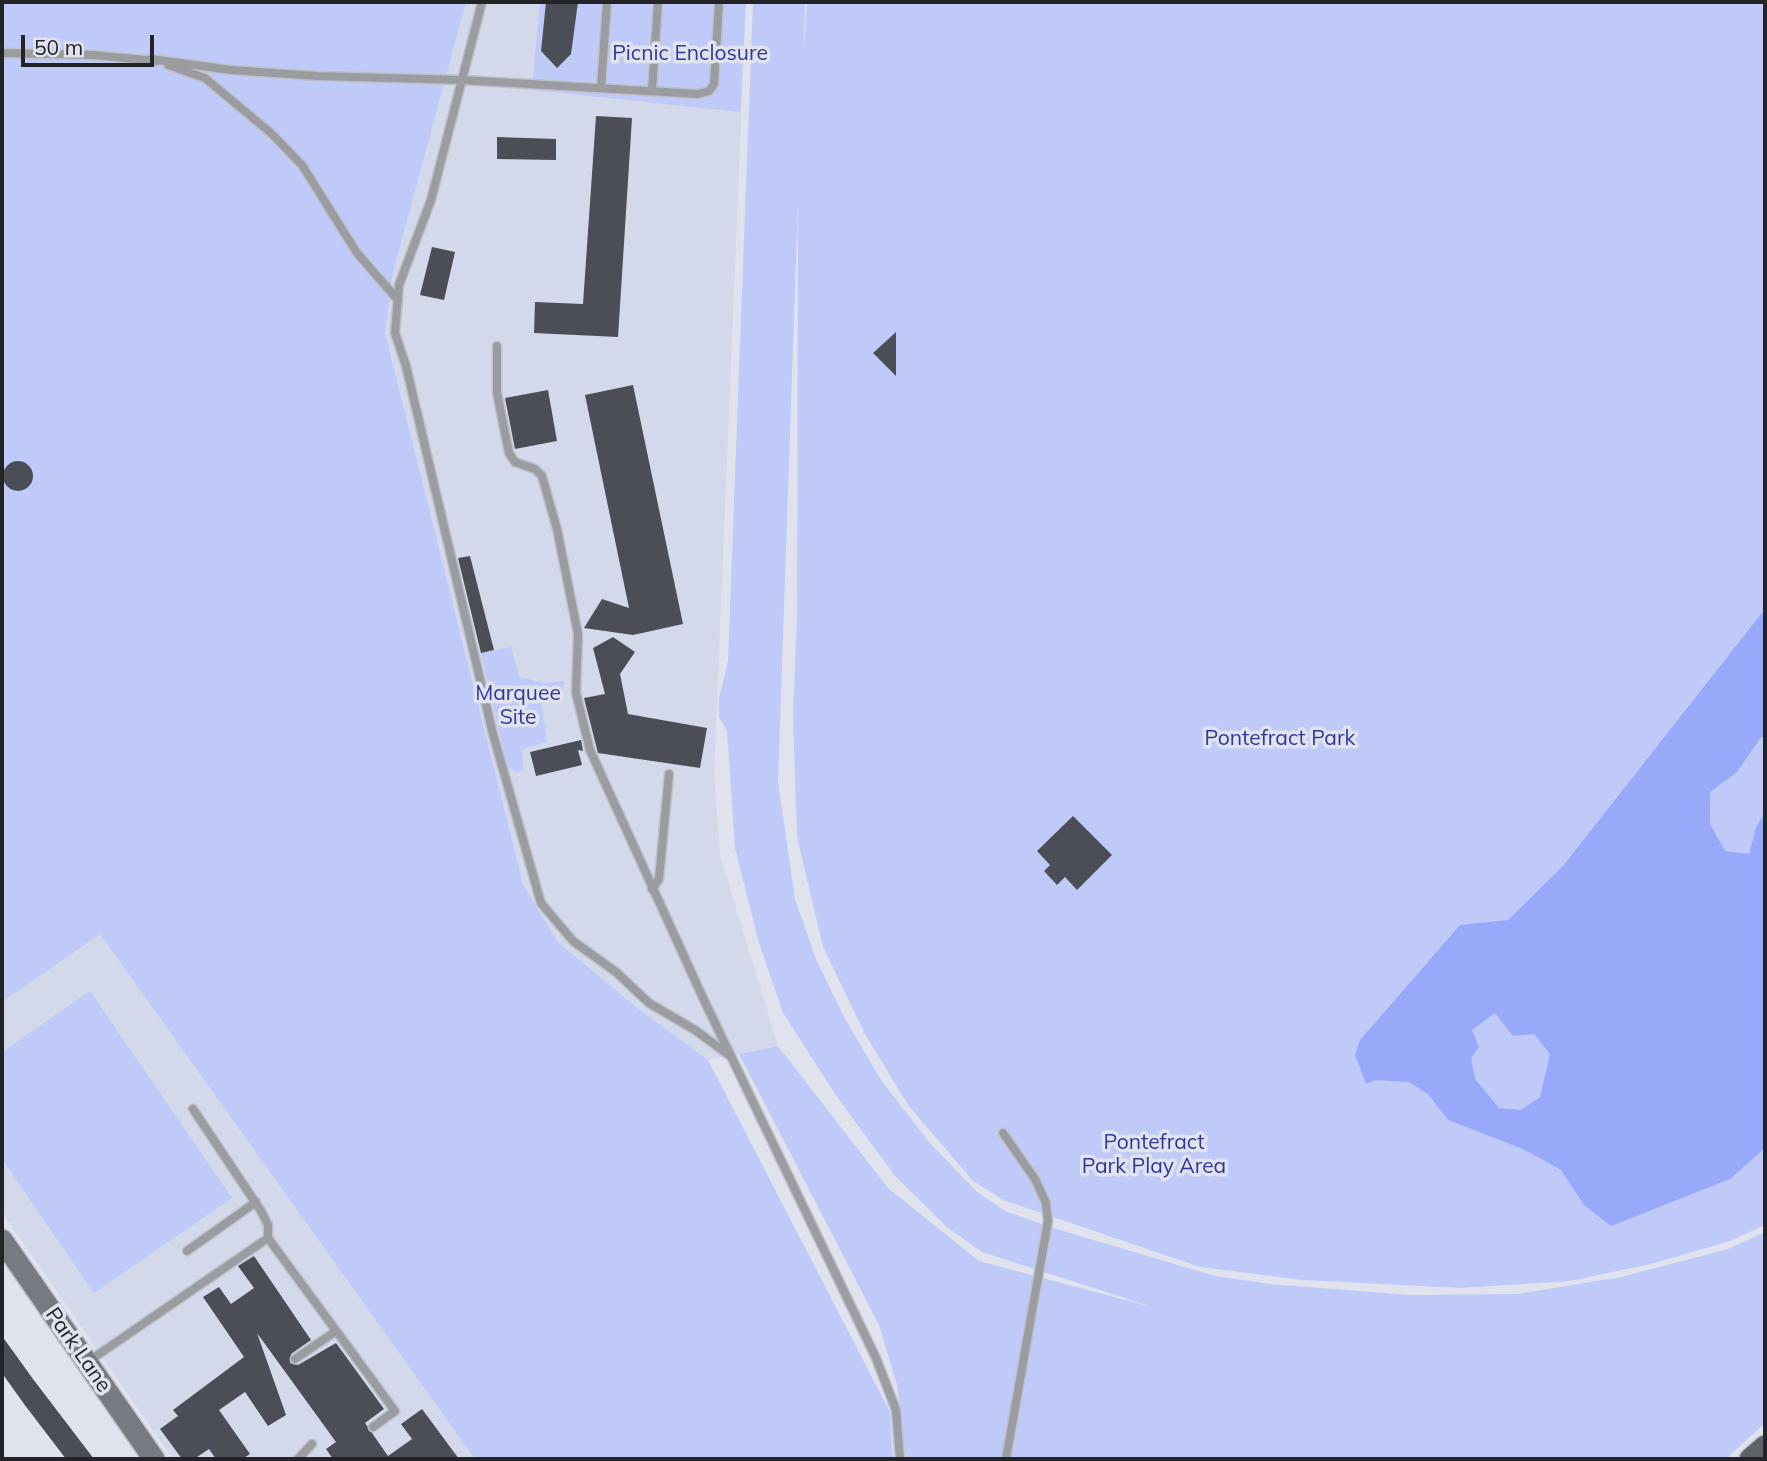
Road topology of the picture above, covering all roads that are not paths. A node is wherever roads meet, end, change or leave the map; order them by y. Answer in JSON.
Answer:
{"nodes":[{"id":1,"x":482,"y":2,"type":"edge"},
{"id":2,"x":607,"y":2,"type":"edge"},
{"id":3,"x":658,"y":2,"type":"edge"},
{"id":4,"x":719,"y":2,"type":"edge"},
{"id":5,"x":2,"y":53,"type":"edge"},
{"id":6,"x":151,"y":59,"type":"junction"},
{"id":7,"x":462,"y":80,"type":"junction"},
{"id":8,"x":601,"y":88,"type":"junction"},
{"id":9,"x":652,"y":91,"type":"junction"},
{"id":10,"x":398,"y":300,"type":"junction"},
{"id":11,"x":497,"y":346,"type":"dead end"},
{"id":12,"x":669,"y":774,"type":"dead end"},
{"id":13,"x":652,"y":889,"type":"junction"},
{"id":14,"x":732,"y":1057,"type":"junction"},
{"id":15,"x":193,"y":1109,"type":"dead end"},
{"id":16,"x":1003,"y":1133,"type":"dead end"},
{"id":17,"x":256,"y":1202,"type":"junction"},
{"id":18,"x":268,"y":1238,"type":"junction"},
{"id":19,"x":2,"y":1240,"type":"edge"},
{"id":20,"x":187,"y":1251,"type":"dead end"},
{"id":21,"x":336,"y":1331,"type":"junction"},
{"id":22,"x":295,"y":1359,"type":"dead end"},
{"id":23,"x":87,"y":1363,"type":"junction"},
{"id":24,"x":373,"y":1427,"type":"dead end"},
{"id":25,"x":312,"y":1444,"type":"dead end"},
{"id":26,"x":154,"y":1459,"type":"edge"},
{"id":27,"x":298,"y":1459,"type":"edge"},
{"id":28,"x":900,"y":1459,"type":"edge"},
{"id":29,"x":1006,"y":1459,"type":"edge"}],
"edges":[{"from":1,"to":7,"type":"lane"},
{"from":2,"to":8,"type":"lane"},
{"from":3,"to":9,"type":"lane"},
{"from":4,"to":9,"type":"lane"},
{"from":5,"to":6,"type":"lane"},
{"from":6,"to":7,"type":"lane"},
{"from":6,"to":10,"type":"lane"},
{"from":7,"to":8,"type":"lane"},
{"from":7,"to":10,"type":"lane"},
{"from":8,"to":9,"type":"lane"},
{"from":10,"to":14,"type":"lane"},
{"from":11,"to":13,"type":"lane"},
{"from":12,"to":13,"type":"lane"},
{"from":13,"to":14,"type":"lane"},
{"from":14,"to":28,"type":"lane"},
{"from":15,"to":17,"type":"lane"},
{"from":16,"to":29,"type":"lane"},
{"from":17,"to":18,"type":"lane"},
{"from":17,"to":20,"type":"lane"},
{"from":18,"to":21,"type":"lane"},
{"from":18,"to":23,"type":"lane"},
{"from":19,"to":23,"type":"main road","name":"Park Lane"},
{"from":21,"to":22,"type":"lane"},
{"from":21,"to":24,"type":"lane"},
{"from":23,"to":26,"type":"main road","name":"Park Lane"},
{"from":25,"to":27,"type":"lane"}]}
